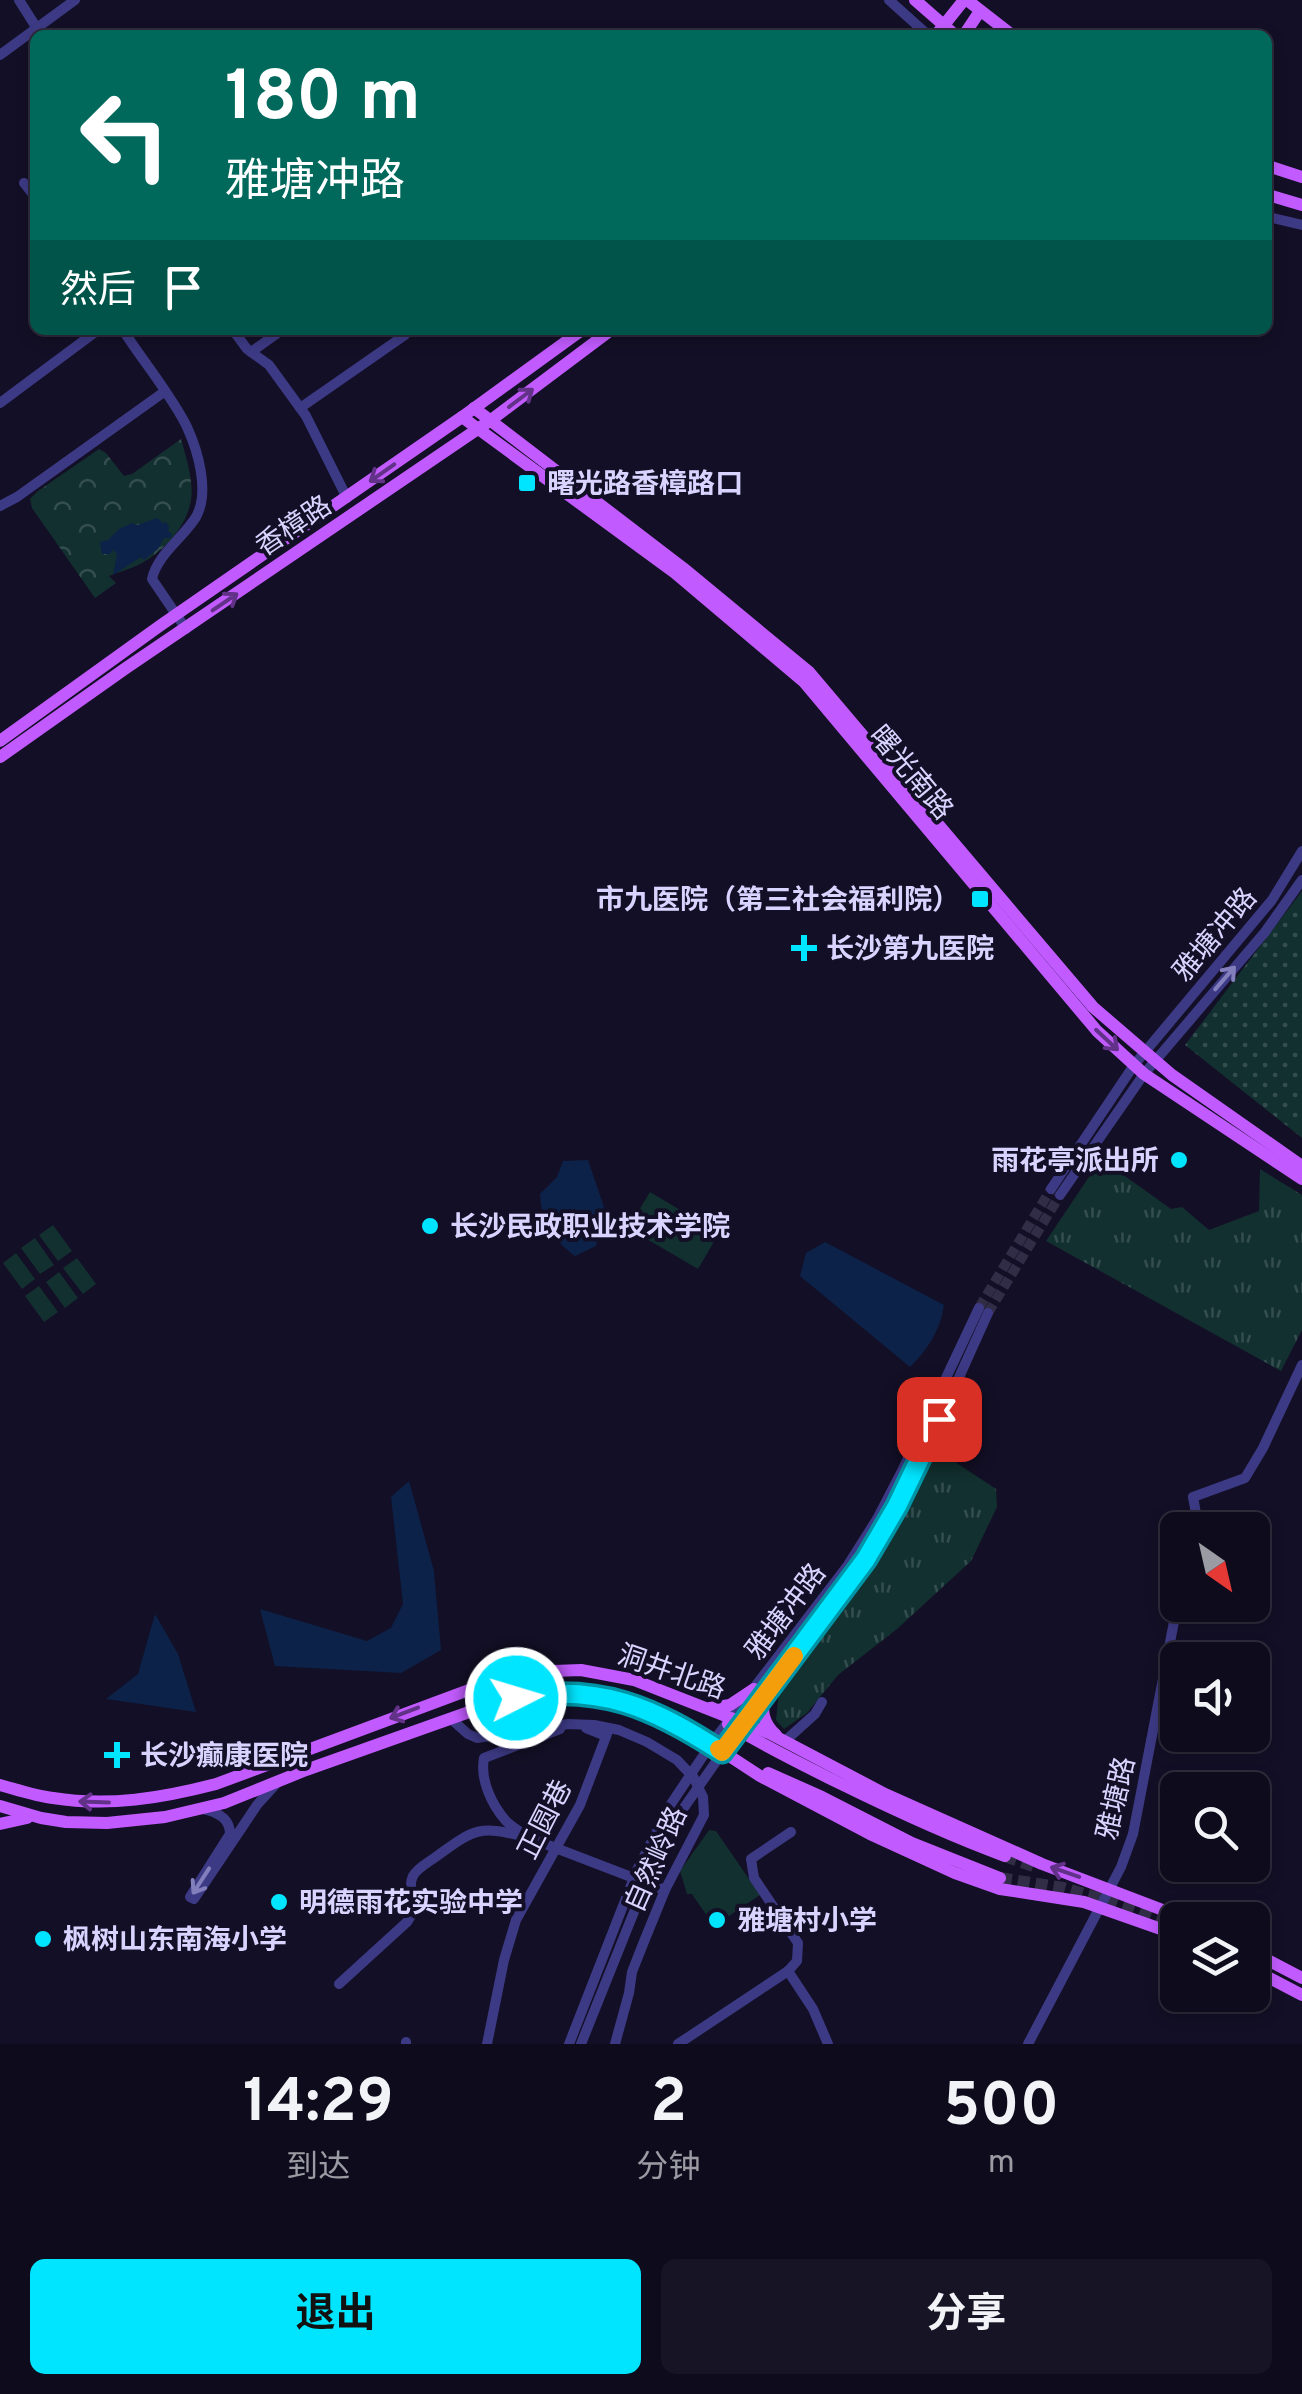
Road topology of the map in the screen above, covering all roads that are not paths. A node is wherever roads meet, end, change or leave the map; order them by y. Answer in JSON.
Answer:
{"nodes":[{"id":1,"x":18,"y":0,"type":"edge"},
{"id":2,"x":75,"y":0,"type":"edge"},
{"id":3,"x":889,"y":0,"type":"edge"},
{"id":4,"x":915,"y":0,"type":"edge"},
{"id":5,"x":966,"y":0,"type":"edge"},
{"id":6,"x":980,"y":12,"type":"junction"},
{"id":7,"x":36,"y":27,"type":"junction"},
{"id":8,"x":32,"y":30,"type":"edge"},
{"id":9,"x":922,"y":30,"type":"edge"},
{"id":10,"x":944,"y":30,"type":"edge"},
{"id":11,"x":947,"y":30,"type":"edge"},
{"id":12,"x":967,"y":30,"type":"edge"},
{"id":13,"x":1005,"y":30,"type":"edge"},
{"id":14,"x":30,"y":32,"type":"edge"},
{"id":15,"x":0,"y":56,"type":"edge"},
{"id":16,"x":1272,"y":167,"type":"edge"},
{"id":17,"x":1302,"y":177,"type":"edge"},
{"id":18,"x":24,"y":183,"type":"dead end"},
{"id":19,"x":30,"y":191,"type":"edge"},
{"id":20,"x":1272,"y":196,"type":"edge"},
{"id":21,"x":1302,"y":205,"type":"edge"},
{"id":22,"x":1272,"y":218,"type":"edge"},
{"id":23,"x":1302,"y":226,"type":"edge"},
{"id":24,"x":91,"y":335,"type":"edge"},
{"id":25,"x":126,"y":335,"type":"edge"},
{"id":26,"x":238,"y":335,"type":"edge"},
{"id":27,"x":275,"y":335,"type":"edge"},
{"id":28,"x":405,"y":335,"type":"dead end"},
{"id":29,"x":575,"y":335,"type":"edge"},
{"id":30,"x":604,"y":335,"type":"edge"},
{"id":31,"x":251,"y":352,"type":"junction"},
{"id":32,"x":164,"y":392,"type":"junction"},
{"id":33,"x":0,"y":402,"type":"edge"},
{"id":34,"x":300,"y":408,"type":"junction"},
{"id":35,"x":474,"y":408,"type":"junction"},
{"id":36,"x":462,"y":418,"type":"junction"},
{"id":37,"x":492,"y":420,"type":"junction"},
{"id":38,"x":476,"y":430,"type":"junction"},
{"id":39,"x":347,"y":498,"type":"junction"},
{"id":40,"x":0,"y":506,"type":"edge"},
{"id":41,"x":176,"y":615,"type":"junction"},
{"id":42,"x":186,"y":629,"type":"junction"},
{"id":43,"x":0,"y":741,"type":"edge"},
{"id":44,"x":0,"y":757,"type":"edge"},
{"id":45,"x":1302,"y":850,"type":"edge"},
{"id":46,"x":1302,"y":880,"type":"edge"},
{"id":47,"x":1150,"y":1056,"type":"junction"},
{"id":48,"x":1139,"y":1069,"type":"junction"},
{"id":49,"x":1302,"y":1166,"type":"edge"},
{"id":50,"x":1302,"y":1179,"type":"edge"},
{"id":51,"x":1056,"y":1192,"type":"tunnel mouth"},
{"id":52,"x":984,"y":1310,"type":"tunnel mouth"},
{"id":53,"x":1302,"y":1365,"type":"edge"},
{"id":54,"x":1196,"y":1512,"type":"edge"},
{"id":55,"x":1174,"y":1622,"type":"edge"},
{"id":56,"x":760,"y":1691,"type":"junction"},
{"id":57,"x":822,"y":1702,"type":"dead end"},
{"id":58,"x":703,"y":1708,"type":"junction"},
{"id":59,"x":450,"y":1718,"type":"junction"},
{"id":60,"x":735,"y":1724,"type":"junction"},
{"id":61,"x":608,"y":1732,"type":"junction"},
{"id":62,"x":783,"y":1741,"type":"junction"},
{"id":63,"x":717,"y":1748,"type":"junction"},
{"id":64,"x":742,"y":1764,"type":"junction"},
{"id":65,"x":691,"y":1774,"type":"junction"},
{"id":66,"x":286,"y":1777,"type":"junction"},
{"id":67,"x":698,"y":1787,"type":"junction"},
{"id":68,"x":1,"y":1794,"type":"edge"},
{"id":69,"x":202,"y":1808,"type":"junction"},
{"id":70,"x":41,"y":1818,"type":"junction"},
{"id":71,"x":0,"y":1824,"type":"edge"},
{"id":72,"x":791,"y":1832,"type":"dead end"},
{"id":73,"x":527,"y":1837,"type":"junction"},
{"id":74,"x":556,"y":1848,"type":"junction"},
{"id":75,"x":1005,"y":1856,"type":"tunnel mouth"},
{"id":76,"x":1000,"y":1878,"type":"tunnel mouth"},
{"id":77,"x":640,"y":1880,"type":"junction"},
{"id":78,"x":1107,"y":1889,"type":"junction"},
{"id":79,"x":666,"y":1890,"type":"junction"},
{"id":80,"x":1099,"y":1907,"type":"junction"},
{"id":81,"x":1160,"y":1909,"type":"edge"},
{"id":82,"x":1160,"y":1928,"type":"edge"},
{"id":83,"x":1270,"y":1963,"type":"edge"},
{"id":84,"x":788,"y":1972,"type":"junction"},
{"id":85,"x":1270,"y":1978,"type":"edge"},
{"id":86,"x":1302,"y":1979,"type":"edge"},
{"id":87,"x":340,"y":1984,"type":"dead end"},
{"id":88,"x":1302,"y":1995,"type":"edge"},
{"id":89,"x":488,"y":2044,"type":"edge"},
{"id":90,"x":569,"y":2044,"type":"edge"},
{"id":91,"x":581,"y":2044,"type":"edge"},
{"id":92,"x":615,"y":2044,"type":"edge"},
{"id":93,"x":678,"y":2044,"type":"edge"},
{"id":94,"x":828,"y":2044,"type":"edge"},
{"id":95,"x":1028,"y":2044,"type":"edge"}],
"edges":[{"from":1,"to":7,"type":"street"},
{"from":2,"to":7,"type":"street"},
{"from":3,"to":9,"type":"street"},
{"from":4,"to":10,"type":"main road"},
{"from":5,"to":6,"type":"main road"},
{"from":5,"to":11,"type":"main road"},
{"from":6,"to":12,"type":"main road"},
{"from":6,"to":13,"type":"main road"},
{"from":7,"to":8,"type":"street"},
{"from":14,"to":15,"type":"street"},
{"from":16,"to":17,"type":"main road"},
{"from":18,"to":19,"type":"street"},
{"from":20,"to":21,"type":"main road"},
{"from":22,"to":23,"type":"street"},
{"from":24,"to":33,"type":"street"},
{"from":25,"to":32,"type":"street"},
{"from":26,"to":31,"type":"street"},
{"from":27,"to":31,"type":"street"},
{"from":28,"to":34,"type":"street"},
{"from":29,"to":35,"type":"main road","name":"香樟路"},
{"from":37,"to":30,"type":"main road","name":"香樟路","one_way":true},
{"from":31,"to":34,"type":"street"},
{"from":32,"to":40,"type":"street"},
{"from":32,"to":41,"type":"street"},
{"from":34,"to":39,"type":"street"},
{"from":35,"to":36,"type":"main road","name":"香樟路"},
{"from":35,"to":37,"type":"main road","name":"曙光南路"},
{"from":36,"to":38,"type":"main road","name":"曙光南路"},
{"from":36,"to":39,"type":"main road","name":"香樟路","one_way":true},
{"from":37,"to":38,"type":"main road","name":"香樟路"},
{"from":37,"to":47,"type":"main road","name":"曙光南路"},
{"from":42,"to":38,"type":"main road","name":"香樟路","one_way":true},
{"from":38,"to":48,"type":"main road","name":"曙光南路","one_way":true},
{"from":39,"to":41,"type":"main road","name":"香樟路"},
{"from":41,"to":42,"type":"street"},
{"from":41,"to":43,"type":"main road","name":"香樟路"},
{"from":42,"to":44,"type":"main road","name":"香樟路"},
{"from":45,"to":47,"type":"street","name":"雅塘冲路"},
{"from":47,"to":46,"type":"street","name":"雅塘冲路","one_way":true},
{"from":47,"to":48,"type":"street","name":"雅塘冲路"},
{"from":47,"to":49,"type":"main road","name":"曙光南路"},
{"from":48,"to":50,"type":"main road","name":"曙光南路"},
{"from":48,"to":51,"type":"street","name":"雅塘冲路"},
{"from":52,"to":56,"type":"street","name":"雅塘冲路"},
{"from":53,"to":54,"type":"street"},
{"from":55,"to":78,"type":"street","name":"雅塘路"},
{"from":56,"to":58,"type":"main road"},
{"from":56,"to":60,"type":"street","name":"雅塘冲路"},
{"from":56,"to":62,"type":"main road"},
{"from":57,"to":62,"type":"street"},
{"from":58,"to":60,"type":"main road","name":"洞井北路"},
{"from":58,"to":68,"type":"main road","name":"洞井北路","one_way":true},
{"from":59,"to":61,"type":"street","name":"自然岭路"},
{"from":59,"to":63,"type":"main road","name":"洞井北路"},
{"from":59,"to":66,"type":"main road","name":"洞井北路"},
{"from":60,"to":62,"type":"main road","name":"洞井北路"},
{"from":60,"to":63,"type":"street","name":"雅塘冲路"},
{"from":60,"to":75,"type":"main road"},
{"from":61,"to":65,"type":"street","name":"自然岭路"},
{"from":61,"to":73,"type":"street"},
{"from":61,"to":74,"type":"street","name":"正圆巷"},
{"from":78,"to":62,"type":"main road","name":"洞井北路","one_way":true},
{"from":63,"to":64,"type":"main road","name":"洞井北路"},
{"from":63,"to":65,"type":"street","name":"雅塘冲路"},
{"from":63,"to":67,"type":"street","name":"雅塘冲路"},
{"from":64,"to":76,"type":"main road"},
{"from":64,"to":80,"type":"main road","name":"洞井北路"},
{"from":65,"to":67,"type":"street","name":"自然岭路"},
{"from":65,"to":77,"type":"street","name":"雅塘冲路"},
{"from":66,"to":69,"type":"main road","name":"洞井北路"},
{"from":69,"to":66,"type":"street","one_way":true},
{"from":67,"to":77,"type":"street","name":"雅塘冲路"},
{"from":67,"to":79,"type":"street","name":"自然岭路"},
{"from":68,"to":70,"type":"main road","name":"洞井北路"},
{"from":69,"to":70,"type":"main road","name":"洞井北路"},
{"from":70,"to":71,"type":"main road"},
{"from":72,"to":84,"type":"street"},
{"from":73,"to":74,"type":"street"},
{"from":73,"to":87,"type":"street"},
{"from":74,"to":77,"type":"street"},
{"from":74,"to":89,"type":"street","name":"正圆巷"},
{"from":77,"to":79,"type":"street"},
{"from":77,"to":90,"type":"street","name":"雅塘冲路"},
{"from":77,"to":91,"type":"street","name":"雅塘冲路"},
{"from":78,"to":80,"type":"street","name":"雅塘路"},
{"from":78,"to":81,"type":"main road","name":"洞井北路"},
{"from":79,"to":92,"type":"street","name":"自然岭路"},
{"from":80,"to":82,"type":"main road","name":"洞井北路"},
{"from":80,"to":95,"type":"street","name":"雅塘路"},
{"from":83,"to":86,"type":"main road"},
{"from":84,"to":93,"type":"street"},
{"from":84,"to":94,"type":"street"},
{"from":85,"to":88,"type":"main road","bridge":true}]}
